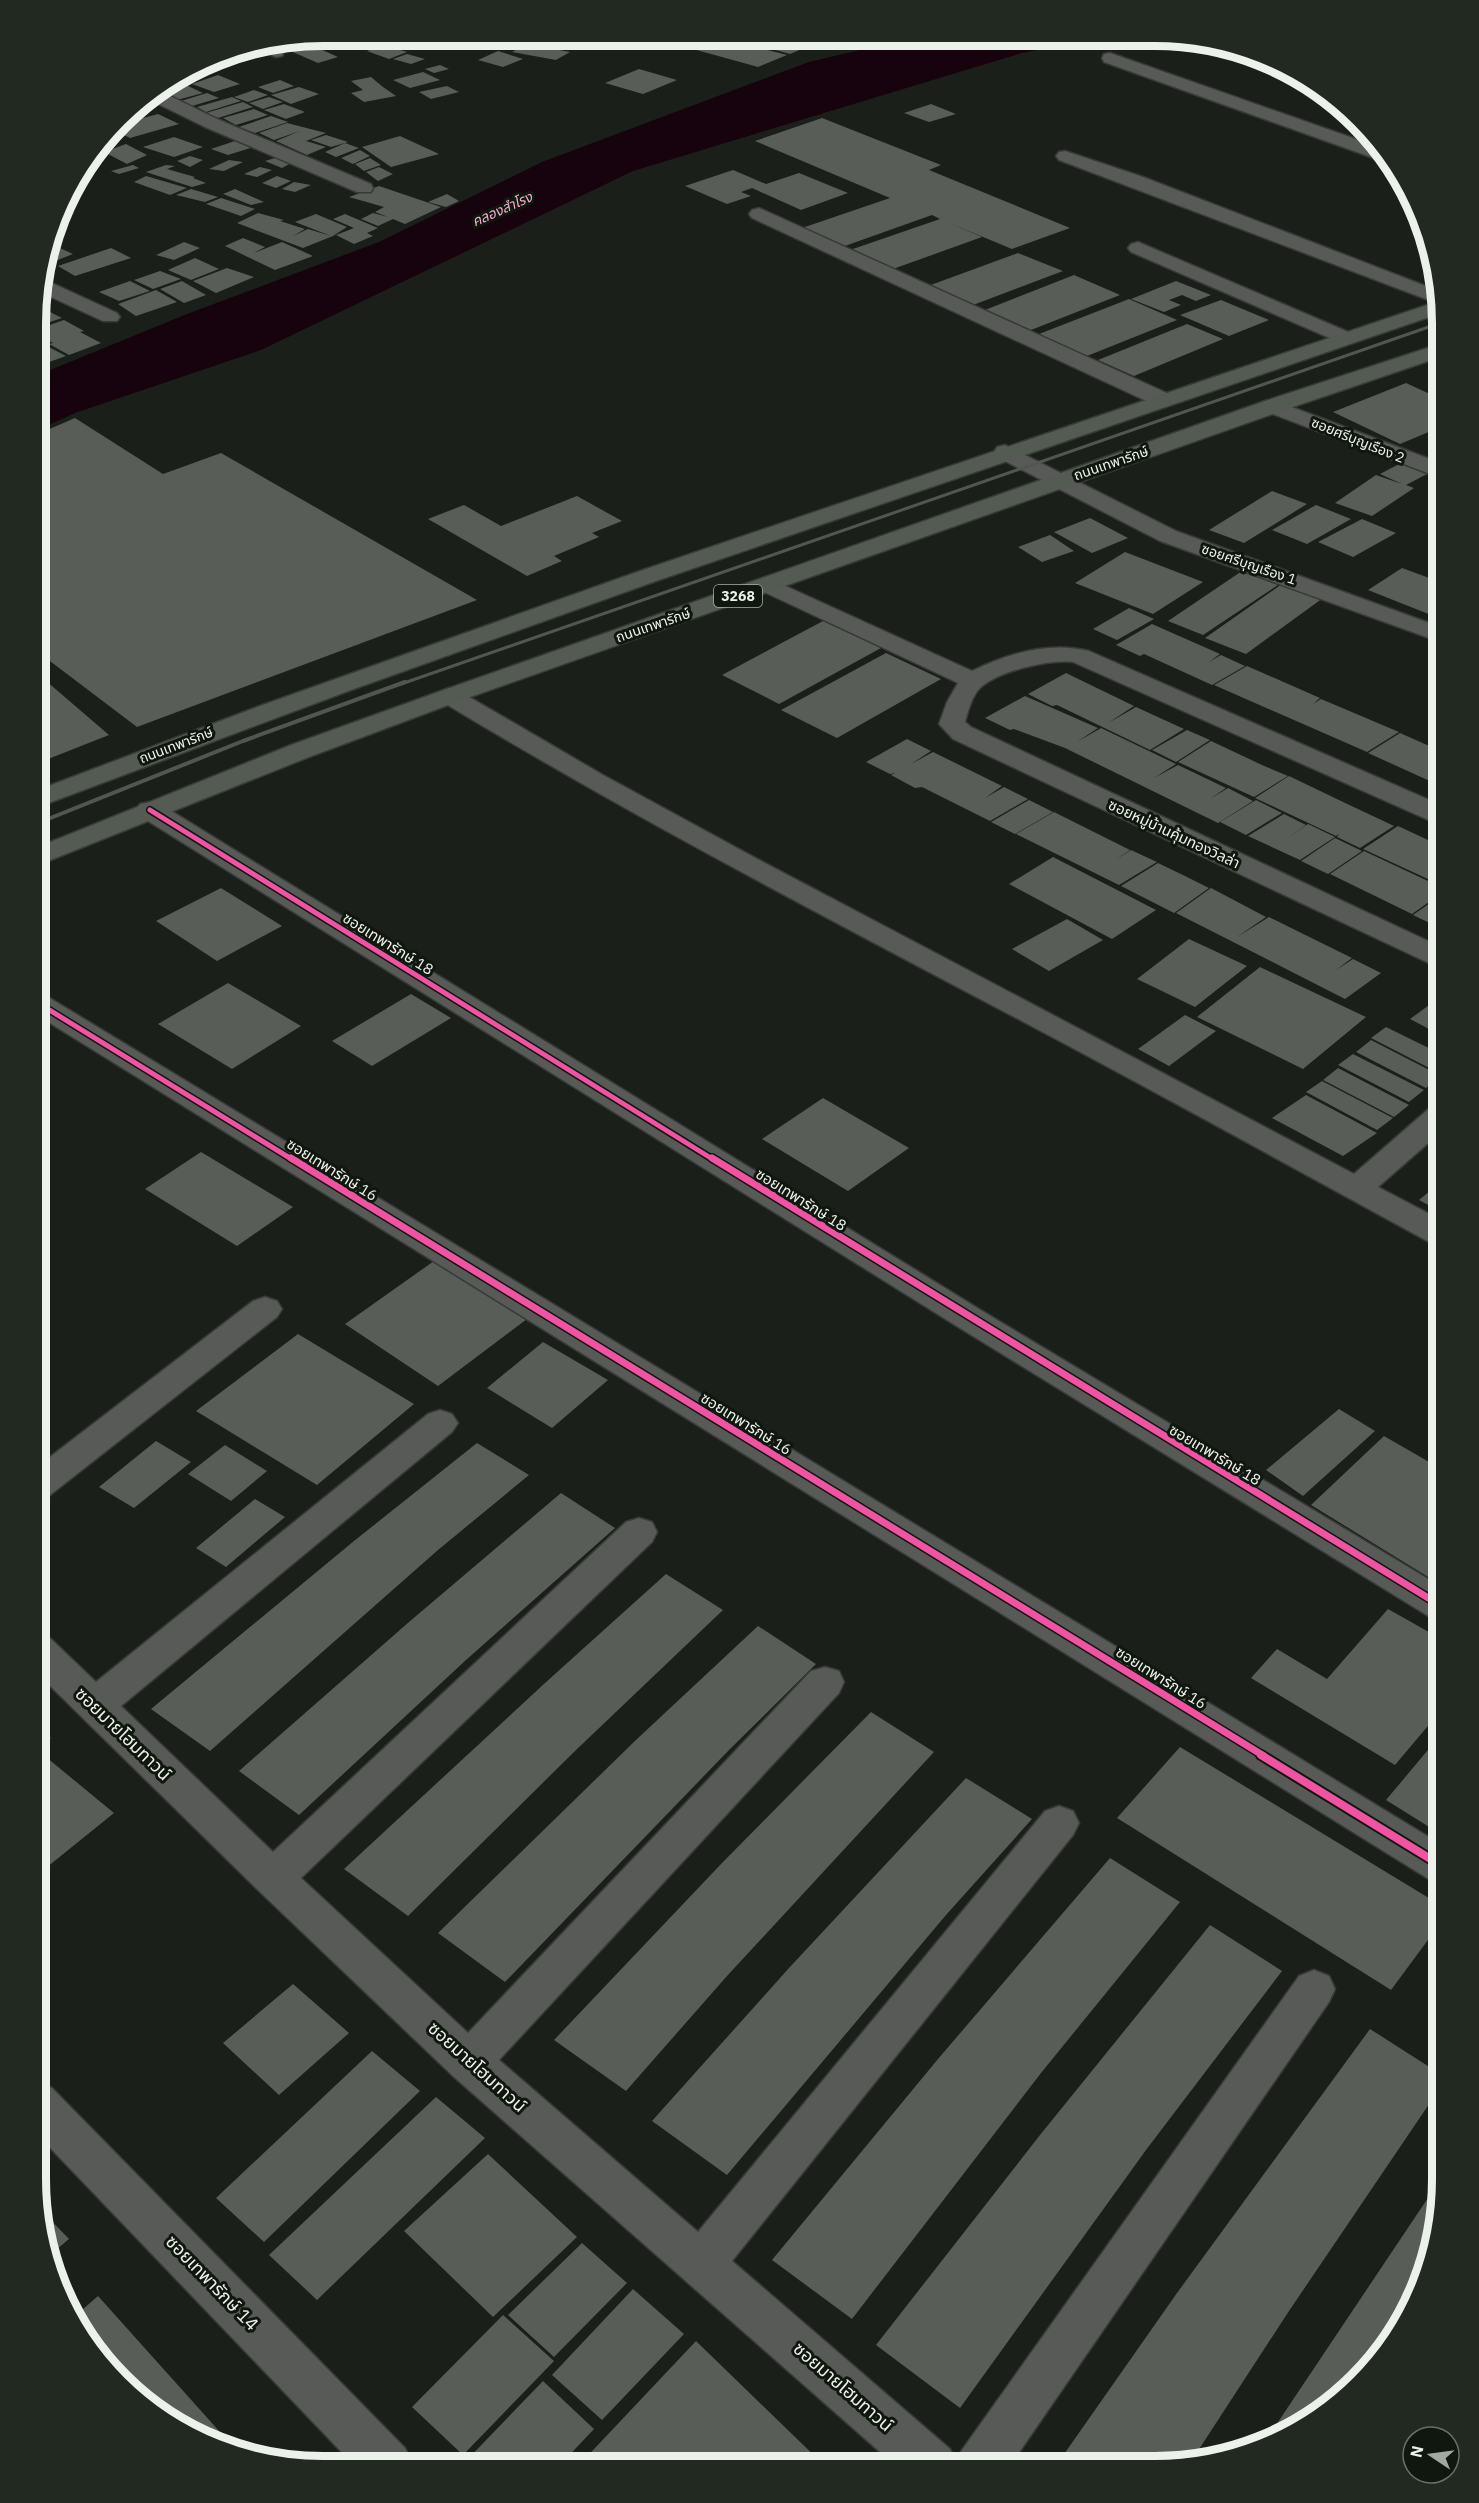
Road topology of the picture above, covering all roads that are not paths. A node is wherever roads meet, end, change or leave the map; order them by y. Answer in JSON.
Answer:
{"nodes":[{"id":1,"x":1110,"y":58,"type":"dead end"},
{"id":2,"x":162,"y":99,"type":"edge"},
{"id":3,"x":1371,"y":150,"type":"edge"},
{"id":4,"x":1065,"y":156,"type":"dead end"},
{"id":5,"x":364,"y":188,"type":"dead end"},
{"id":6,"x":759,"y":214,"type":"dead end"},
{"id":7,"x":1138,"y":248,"type":"dead end"},
{"id":8,"x":49,"y":289,"type":"edge"},
{"id":9,"x":1431,"y":295,"type":"edge"},
{"id":10,"x":1432,"y":310,"type":"edge"},
{"id":11,"x":110,"y":317,"type":"dead end"},
{"id":12,"x":1346,"y":338,"type":"junction"},
{"id":13,"x":1432,"y":353,"type":"edge"},
{"id":14,"x":1161,"y":399,"type":"junction"},
{"id":15,"x":1273,"y":406,"type":"junction"},
{"id":16,"x":1005,"y":452,"type":"junction"},
{"id":17,"x":1432,"y":468,"type":"edge"},
{"id":18,"x":1061,"y":480,"type":"junction"},
{"id":19,"x":795,"y":575,"type":"junction"},
{"id":20,"x":768,"y":585,"type":"junction"},
{"id":21,"x":1432,"y":632,"type":"edge"},
{"id":22,"x":984,"y":676,"type":"junction"},
{"id":23,"x":450,"y":696,"type":"junction"},
{"id":24,"x":46,"y":796,"type":"edge"},
{"id":25,"x":150,"y":810,"type":"junction"},
{"id":26,"x":1432,"y":811,"type":"edge"},
{"id":27,"x":46,"y":854,"type":"edge"},
{"id":28,"x":1432,"y":952,"type":"edge"},
{"id":29,"x":46,"y":1008,"type":"edge"},
{"id":30,"x":1432,"y":1123,"type":"edge"},
{"id":31,"x":1356,"y":1189,"type":"junction"},
{"id":32,"x":1432,"y":1229,"type":"edge"},
{"id":33,"x":265,"y":1309,"type":"dead end"},
{"id":34,"x":440,"y":1423,"type":"dead end"},
{"id":35,"x":46,"y":1479,"type":"edge"},
{"id":36,"x":639,"y":1532,"type":"dead end"},
{"id":37,"x":1432,"y":1600,"type":"edge"},
{"id":38,"x":46,"y":1659,"type":"edge"},
{"id":39,"x":825,"y":1682,"type":"dead end"},
{"id":40,"x":94,"y":1706,"type":"junction"},
{"id":41,"x":1059,"y":1823,"type":"dead end"},
{"id":42,"x":1432,"y":1860,"type":"edge"},
{"id":43,"x":273,"y":1878,"type":"junction"},
{"id":44,"x":1314,"y":1989,"type":"dead end"},
{"id":45,"x":469,"y":2062,"type":"junction"},
{"id":46,"x":46,"y":2112,"type":"edge"},
{"id":47,"x":702,"y":2263,"type":"junction"},
{"id":48,"x":379,"y":2456,"type":"edge"},
{"id":49,"x":922,"y":2456,"type":"edge"},
{"id":50,"x":986,"y":2456,"type":"edge"}],
"edges":[{"from":1,"to":3,"type":"street"},
{"from":2,"to":5,"type":"street"},
{"from":4,"to":9,"type":"street"},
{"from":6,"to":14,"type":"street"},
{"from":7,"to":12,"type":"street"},
{"from":8,"to":11,"type":"street"},
{"from":10,"to":12,"type":"main road","name":"ถนนเทพารักษ์"},
{"from":12,"to":14,"type":"main road","name":"ถนนเทพารักษ์"},
{"from":13,"to":15,"type":"main road","name":"ถนนเทพารักษ์","number":"3268"},
{"from":14,"to":16,"type":"main road","name":"ถนนเทพารักษ์"},
{"from":15,"to":17,"type":"street","name":"ซอยศรีบุญเรือง 2"},
{"from":15,"to":18,"type":"main road","name":"ถนนเทพารักษ์","number":"3268"},
{"from":16,"to":18,"type":"street","name":"ซอยศรีบุญเรือง 1"},
{"from":16,"to":24,"type":"main road","name":"ถนนเทพารักษ์"},
{"from":18,"to":19,"type":"main road","name":"ถนนเทพารักษ์","number":"3268"},
{"from":18,"to":21,"type":"street","name":"ซอยศรีบุญเรือง 1"},
{"from":19,"to":20,"type":"main road","name":"ถนนเทพารักษ์","number":"3268"},
{"from":19,"to":22,"type":"street"},
{"from":20,"to":22,"type":"street"},
{"from":20,"to":23,"type":"main road","name":"ถนนเทพารักษ์","number":"3268"},
{"from":22,"to":26,"type":"street"},
{"from":22,"to":28,"type":"street","name":"ซอยหมู่บ้านคุ้มทองวิลล่า"},
{"from":23,"to":25,"type":"main road","name":"ถนนเทพารักษ์","number":"3268"},
{"from":23,"to":31,"type":"street"},
{"from":25,"to":27,"type":"main road","name":"ถนนเทพารักษ์","number":"3268"},
{"from":25,"to":37,"type":"street","name":"ซอยเทพารักษ์ 18"},
{"from":29,"to":42,"type":"street","name":"ซอยเทพารักษ์ 16"},
{"from":30,"to":31,"type":"street"},
{"from":31,"to":32,"type":"street"},
{"from":33,"to":35,"type":"street"},
{"from":34,"to":40,"type":"street"},
{"from":36,"to":43,"type":"street"},
{"from":38,"to":40,"type":"street","name":"ซอยมายโฮมทาวน์"},
{"from":39,"to":45,"type":"street"},
{"from":40,"to":43,"type":"street","name":"ซอยมายโฮมทาวน์"},
{"from":41,"to":47,"type":"street"},
{"from":43,"to":45,"type":"street","name":"ซอยมายโฮมทาวน์"},
{"from":44,"to":50,"type":"street"},
{"from":45,"to":47,"type":"street","name":"ซอยมายโฮมทาวน์"},
{"from":46,"to":48,"type":"street","name":"ซอยเทพารักษ์ 14"},
{"from":47,"to":49,"type":"street","name":"ซอยมายโฮมทาวน์"}]}
